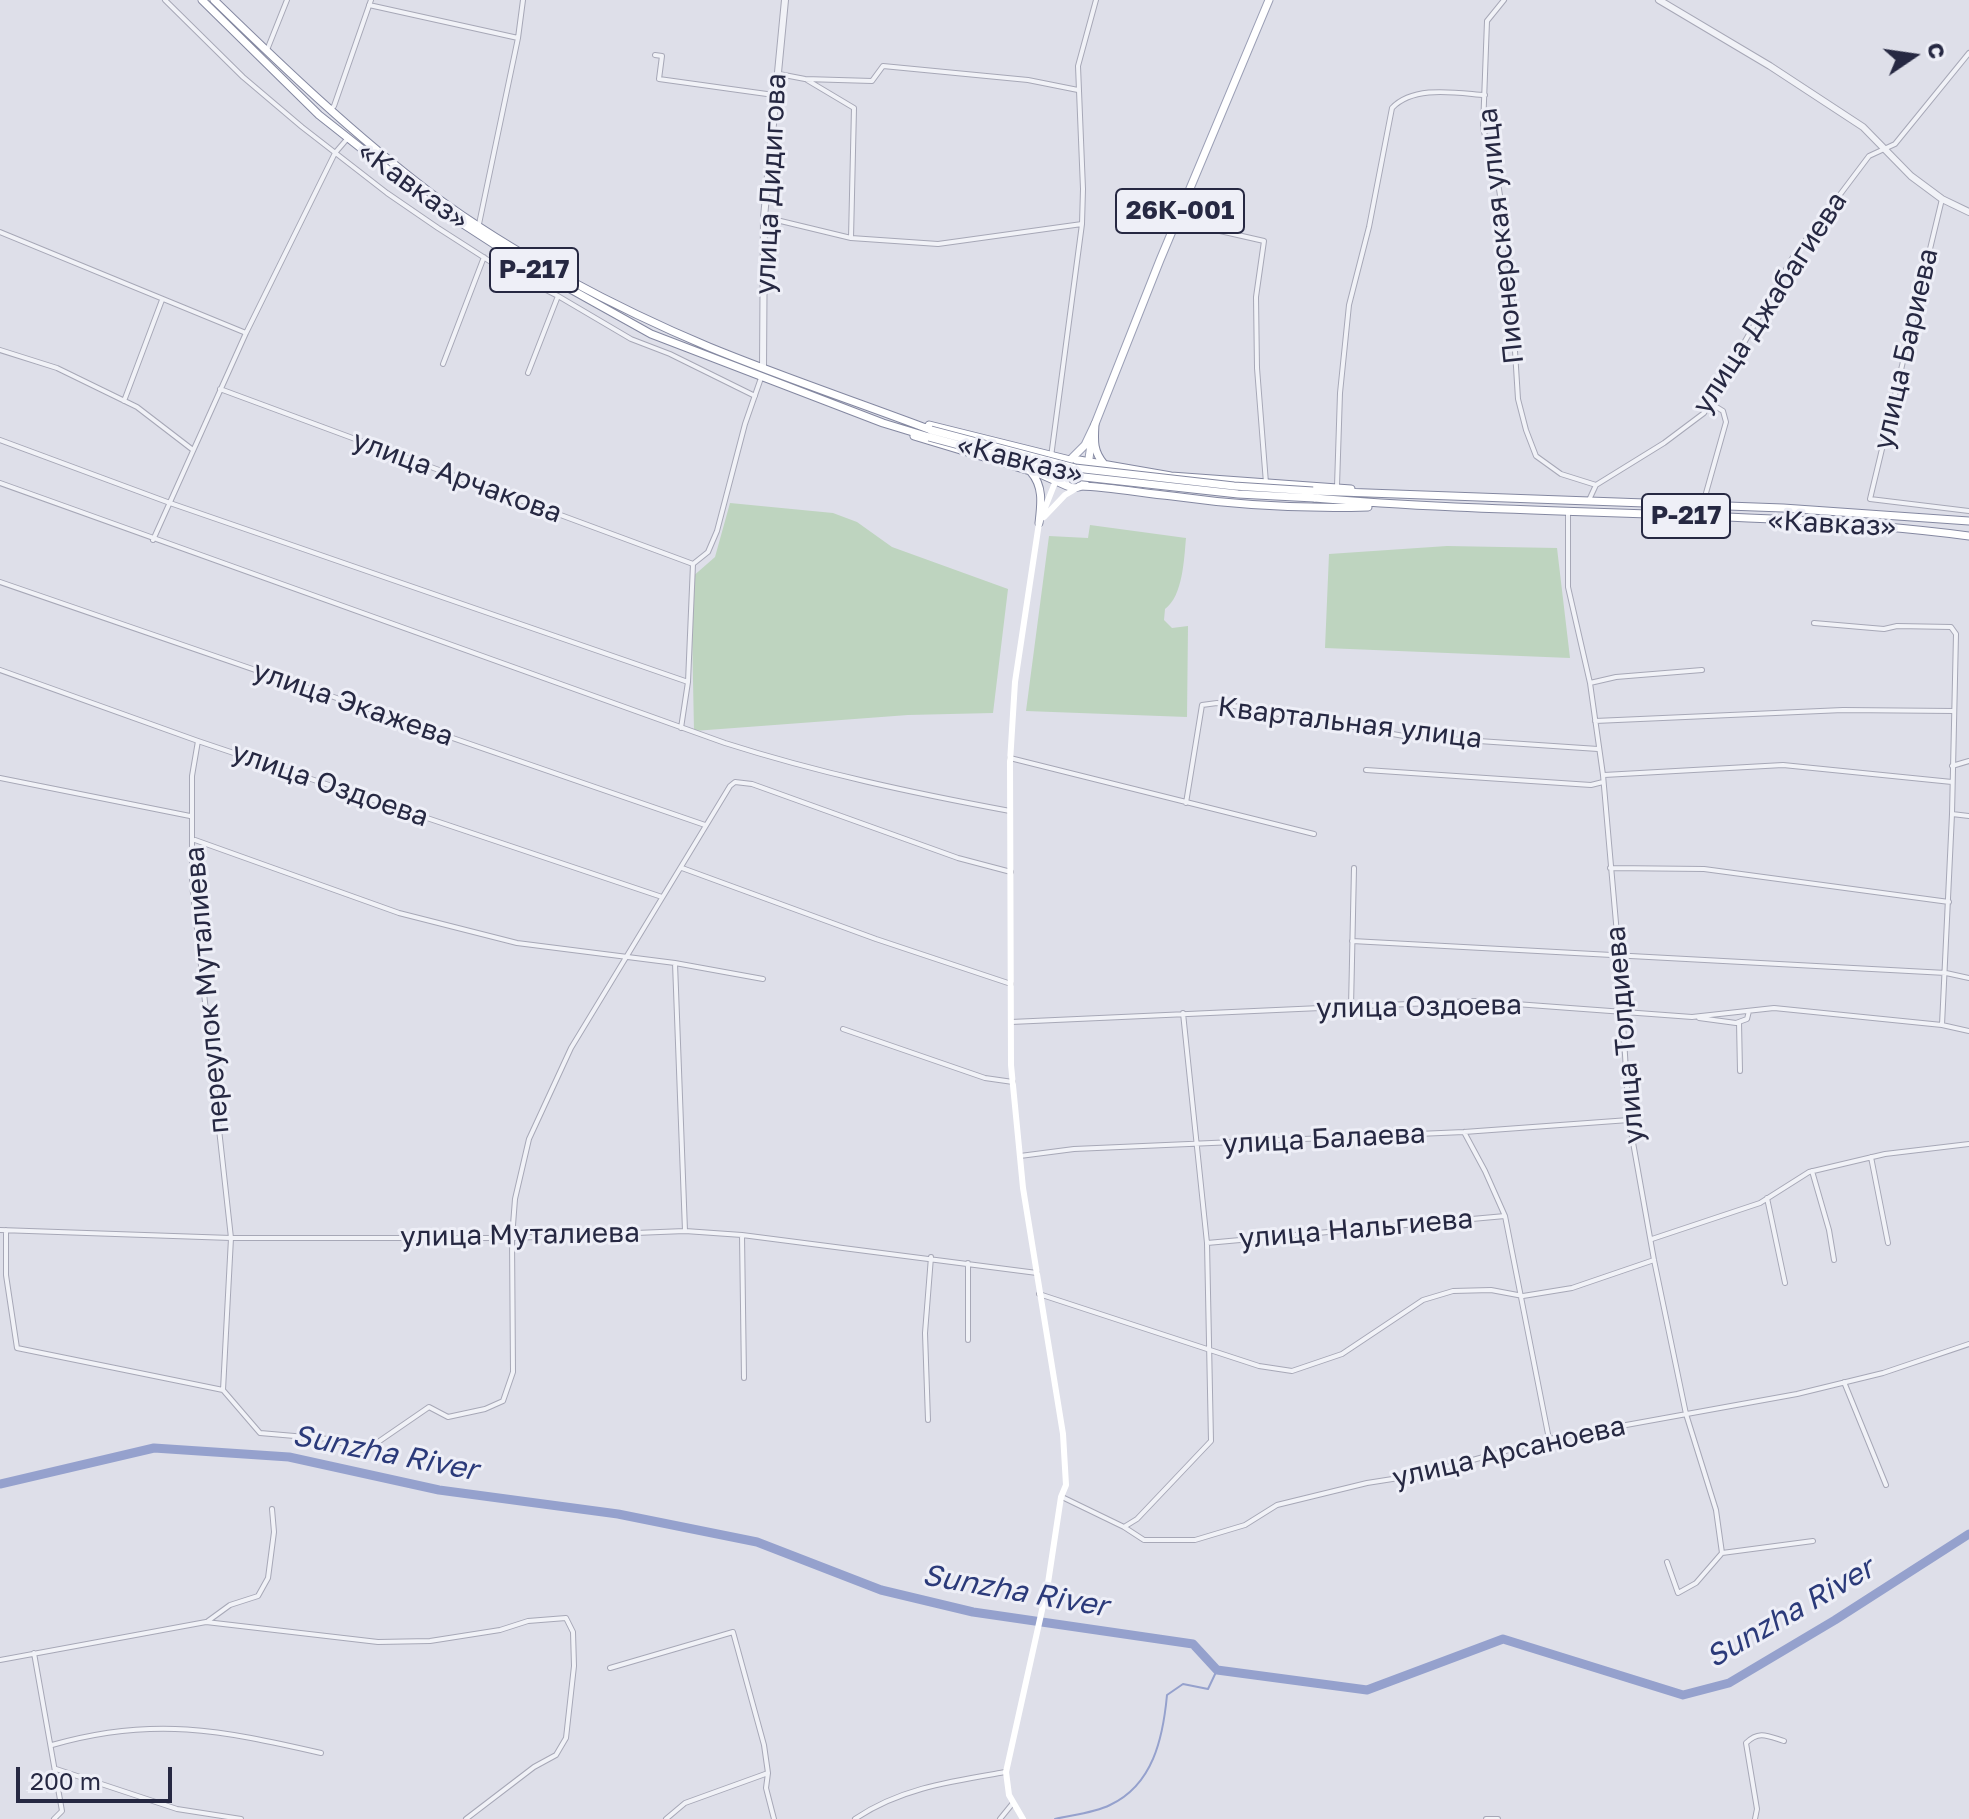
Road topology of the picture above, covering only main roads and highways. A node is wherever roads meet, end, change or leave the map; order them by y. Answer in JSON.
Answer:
{"nodes":[{"id":1,"x":202,"y":0,"type":"edge"},
{"id":2,"x":214,"y":0,"type":"edge"},
{"id":3,"x":1269,"y":0,"type":"edge"},
{"id":4,"x":762,"y":373,"type":"junction"},
{"id":5,"x":888,"y":414,"type":"junction"},
{"id":6,"x":883,"y":423,"type":"junction"},
{"id":7,"x":1095,"y":424,"type":"junction"},
{"id":8,"x":930,"y":433,"type":"junction"},
{"id":9,"x":1069,"y":460,"type":"junction"},
{"id":10,"x":1079,"y":460,"type":"junction"},
{"id":11,"x":1089,"y":462,"type":"junction"},
{"id":12,"x":1104,"y":464,"type":"junction"},
{"id":13,"x":1060,"y":470,"type":"junction"},
{"id":14,"x":1030,"y":471,"type":"junction"},
{"id":15,"x":1088,"y":471,"type":"junction"},
{"id":16,"x":1056,"y":481,"type":"junction"},
{"id":17,"x":1067,"y":486,"type":"junction"},
{"id":18,"x":1080,"y":486,"type":"junction"},
{"id":19,"x":1314,"y":495,"type":"junction"},
{"id":20,"x":1413,"y":497,"type":"junction"},
{"id":21,"x":1402,"y":506,"type":"junction"},
{"id":22,"x":1969,"y":521,"type":"edge"},
{"id":23,"x":1039,"y":523,"type":"junction"},
{"id":24,"x":1969,"y":536,"type":"edge"},
{"id":25,"x":1023,"y":1819,"type":"edge"}],
"edges":[{"from":1,"to":4,"type":"main road","name":"«Кавказ»","number":"Р-217"},
{"from":2,"to":4,"type":"main road","name":"«Кавказ»","number":"Р-217"},
{"from":3,"to":7,"type":"main road","number":"26К-001"},
{"from":4,"to":5,"type":"main road","name":"«Кавказ»","number":"Р-217"},
{"from":4,"to":6,"type":"main road","name":"«Кавказ»","number":"Р-217"},
{"from":5,"to":8,"type":"main road","name":"«Кавказ»","number":"Р-217"},
{"from":5,"to":9,"type":"main road","name":"«Кавказ»","number":"Р-217"},
{"from":6,"to":8,"type":"main road","name":"«Кавказ»","number":"Р-217"},
{"from":6,"to":14,"type":"main road"},
{"from":7,"to":9,"type":"main road"},
{"from":7,"to":11,"type":"main road"},
{"from":7,"to":12,"type":"main road"},
{"from":8,"to":19,"type":"main road","name":"«Кавказ»","number":"Р-217","bridge":true},
{"from":9,"to":10,"type":"main road"},
{"from":9,"to":13,"type":"main road"},
{"from":10,"to":11,"type":"main road"},
{"from":10,"to":15,"type":"main road"},
{"from":11,"to":12,"type":"main road"},
{"from":11,"to":15,"type":"main road"},
{"from":12,"to":20,"type":"main road","number":"Р-217"},
{"from":13,"to":16,"type":"main road"},
{"from":13,"to":17,"type":"main road"},
{"from":14,"to":16,"type":"main road"},
{"from":14,"to":23,"type":"main road"},
{"from":15,"to":18,"type":"main road"},
{"from":16,"to":17,"type":"main road"},
{"from":16,"to":23,"type":"main road"},
{"from":17,"to":18,"type":"main road"},
{"from":18,"to":21,"type":"main road"},
{"from":18,"to":23,"type":"main road"},
{"from":19,"to":20,"type":"main road","name":"«Кавказ»","number":"Р-217"},
{"from":19,"to":21,"type":"main road","name":"«Кавказ»","number":"Р-217"},
{"from":20,"to":22,"type":"main road","name":"«Кавказ»","number":"Р-217"},
{"from":21,"to":24,"type":"main road","name":"«Кавказ»","number":"Р-217"},
{"from":23,"to":25,"type":"main road"}]}
